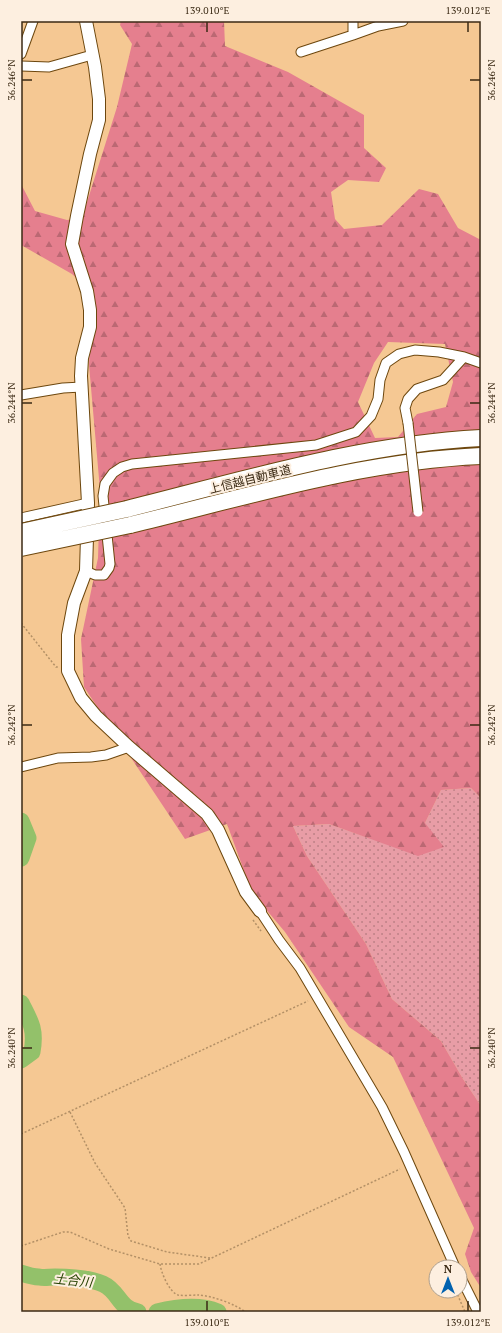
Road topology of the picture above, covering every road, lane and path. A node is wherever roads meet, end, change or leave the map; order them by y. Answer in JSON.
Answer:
{"nodes":[{"id":1,"x":33,"y":21,"type":"edge"},
{"id":2,"x":86,"y":21,"type":"edge"},
{"id":3,"x":353,"y":21,"type":"edge"},
{"id":4,"x":403,"y":21,"type":"edge"},
{"id":5,"x":353,"y":36,"type":"junction"},
{"id":6,"x":301,"y":52,"type":"dead end"},
{"id":7,"x":21,"y":54,"type":"edge"},
{"id":8,"x":92,"y":55,"type":"junction"},
{"id":9,"x":21,"y":66,"type":"edge"},
{"id":10,"x":464,"y":357,"type":"junction"},
{"id":11,"x":481,"y":364,"type":"edge"},
{"id":12,"x":82,"y":387,"type":"junction"},
{"id":13,"x":21,"y":395,"type":"edge"},
{"id":14,"x":481,"y":438,"type":"edge"},
{"id":15,"x":481,"y":456,"type":"edge"},
{"id":16,"x":88,"y":503,"type":"junction"},
{"id":17,"x":418,"y":512,"type":"dead end"},
{"id":18,"x":21,"y":518,"type":"edge"},
{"id":19,"x":21,"y":532,"type":"edge"},
{"id":20,"x":21,"y":548,"type":"edge"},
{"id":21,"x":86,"y":571,"type":"junction"},
{"id":22,"x":21,"y":623,"type":"edge"},
{"id":23,"x":68,"y":671,"type":"junction"},
{"id":24,"x":129,"y":747,"type":"junction"},
{"id":25,"x":21,"y":767,"type":"edge"},
{"id":26,"x":256,"y":915,"type":"junction"},
{"id":27,"x":261,"y":932,"type":"dead end"},
{"id":28,"x":308,"y":1001,"type":"dead end"},
{"id":29,"x":70,"y":1112,"type":"junction"},
{"id":30,"x":21,"y":1134,"type":"edge"},
{"id":31,"x":400,"y":1168,"type":"dead end"},
{"id":32,"x":21,"y":1246,"type":"edge"},
{"id":33,"x":210,"y":1258,"type":"junction"},
{"id":34,"x":451,"y":1259,"type":"edge"},
{"id":35,"x":160,"y":1264,"type":"junction"},
{"id":36,"x":468,"y":1292,"type":"edge"},
{"id":37,"x":459,"y":1299,"type":"edge"},
{"id":38,"x":246,"y":1312,"type":"edge"},
{"id":39,"x":465,"y":1312,"type":"edge"},
{"id":40,"x":478,"y":1312,"type":"edge"}],
"edges":[{"from":1,"to":7,"type":"street"},
{"from":2,"to":8,"type":"street"},
{"from":3,"to":5,"type":"street"},
{"from":4,"to":5,"type":"street"},
{"from":5,"to":6,"type":"street"},
{"from":8,"to":9,"type":"street"},
{"from":8,"to":12,"type":"street"},
{"from":10,"to":11,"type":"street"},
{"from":10,"to":17,"type":"street","bridge":true},
{"from":10,"to":21,"type":"street"},
{"from":12,"to":13,"type":"street"},
{"from":12,"to":16,"type":"street"},
{"from":14,"to":19,"type":"highway","name":"上信越自動車道","bridge":true},
{"from":15,"to":20,"type":"highway","name":"上信越自動車道","bridge":true},
{"from":16,"to":18,"type":"street"},
{"from":16,"to":21,"type":"street"},
{"from":21,"to":23,"type":"street"},
{"from":22,"to":23,"type":"path"},
{"from":23,"to":24,"type":"street"},
{"from":24,"to":25,"type":"street"},
{"from":24,"to":26,"type":"street"},
{"from":26,"to":27,"type":"path"},
{"from":26,"to":34,"type":"street"},
{"from":28,"to":29,"type":"path"},
{"from":29,"to":30,"type":"path"},
{"from":29,"to":33,"type":"path"},
{"from":31,"to":33,"type":"path"},
{"from":32,"to":35,"type":"path"},
{"from":33,"to":35,"type":"path"},
{"from":35,"to":38,"type":"path"},
{"from":36,"to":40,"type":"street"},
{"from":37,"to":39,"type":"path"}]}
